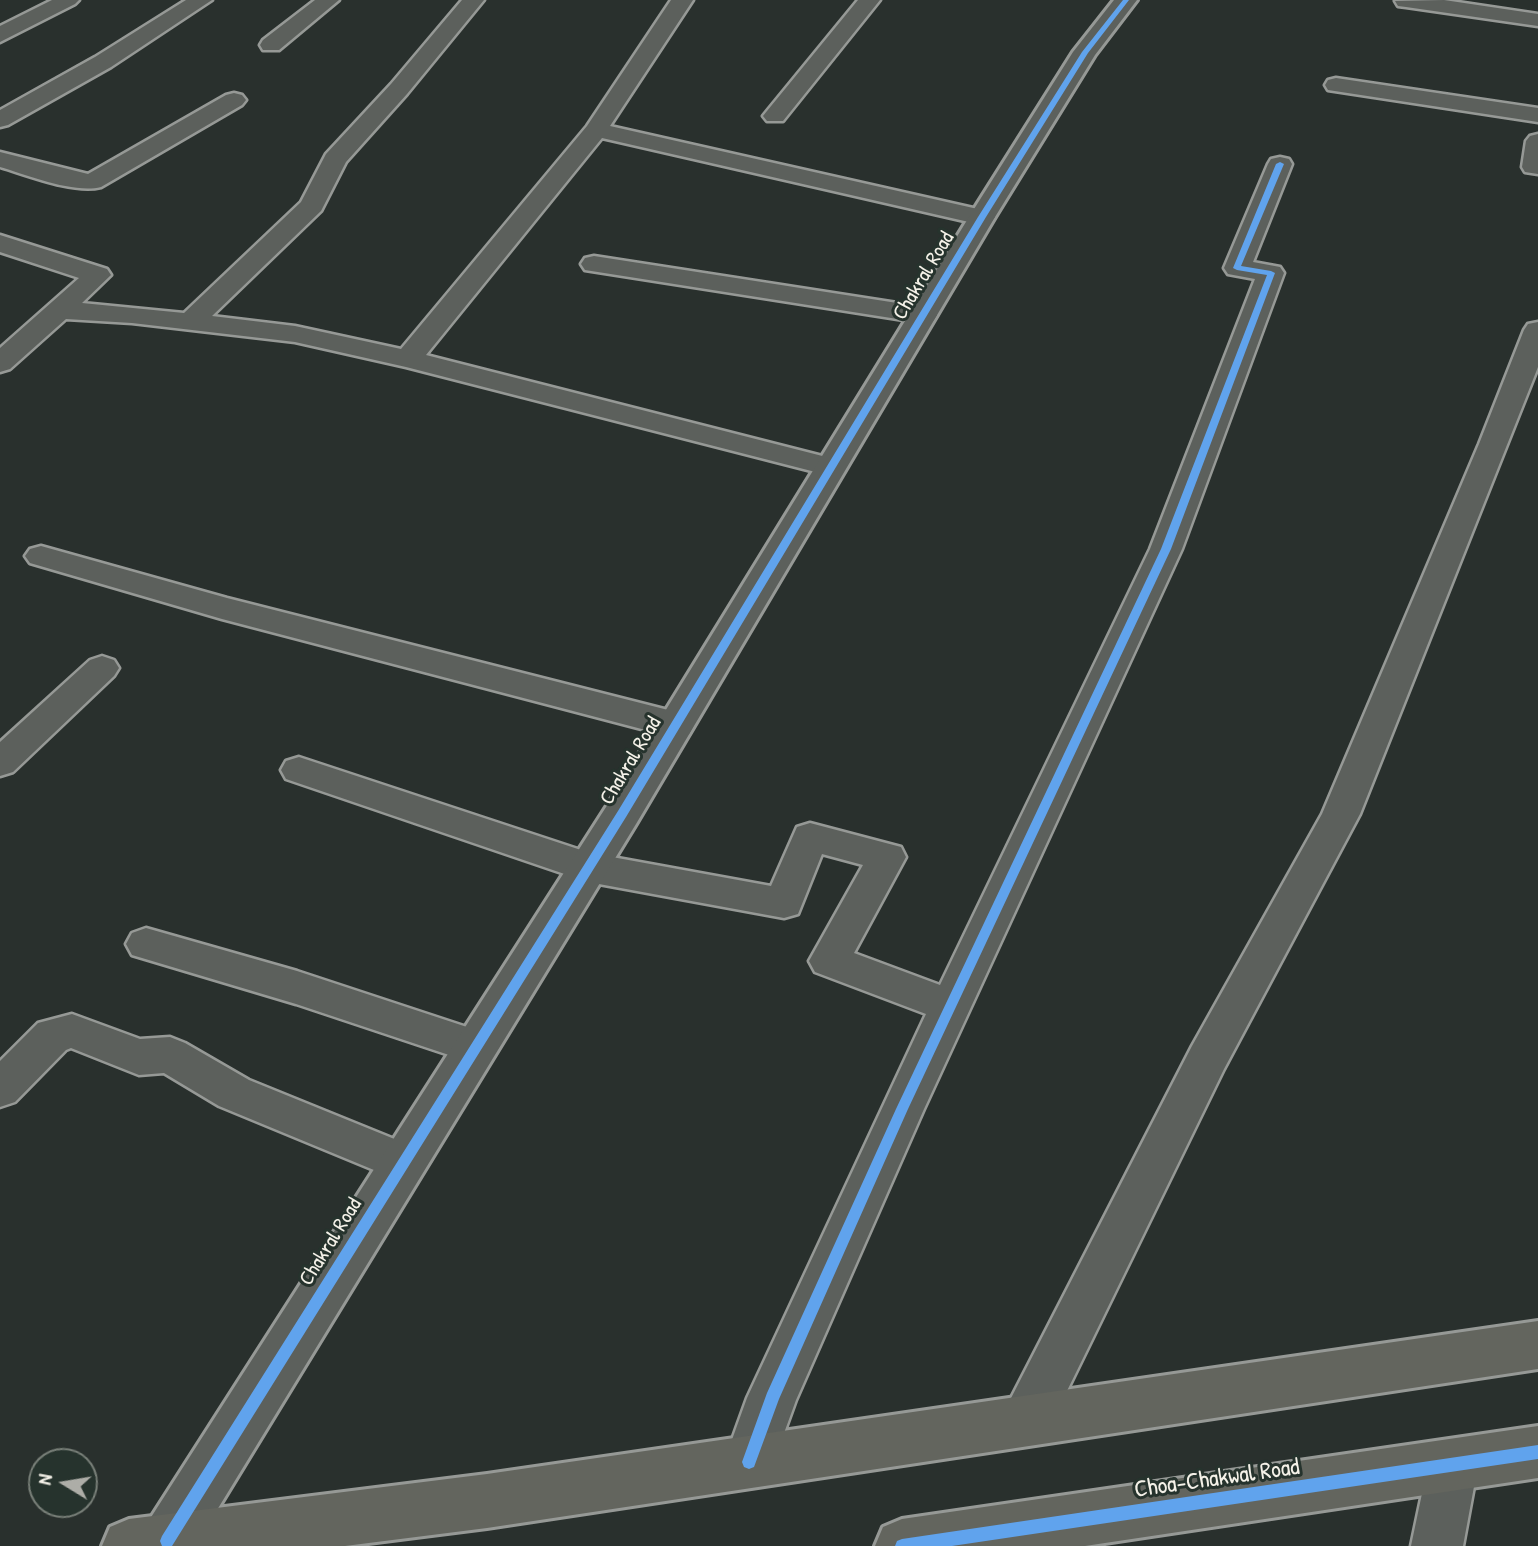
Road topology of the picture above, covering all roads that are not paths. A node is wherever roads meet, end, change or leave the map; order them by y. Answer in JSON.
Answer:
{"nodes":[{"id":1,"x":68,"y":0,"type":"edge"},
{"id":2,"x":201,"y":0,"type":"edge"},
{"id":3,"x":328,"y":0,"type":"edge"},
{"id":4,"x":473,"y":0,"type":"edge"},
{"id":5,"x":869,"y":0,"type":"edge"},
{"id":6,"x":1126,"y":0,"type":"edge"},
{"id":7,"x":1404,"y":0,"type":"edge"},
{"id":8,"x":676,"y":1,"type":"edge"},
{"id":9,"x":1538,"y":20,"type":"edge"},
{"id":10,"x":0,"y":35,"type":"edge"},
{"id":11,"x":271,"y":45,"type":"dead end"},
{"id":12,"x":1336,"y":85,"type":"dead end"},
{"id":13,"x":234,"y":100,"type":"dead end"},
{"id":14,"x":1538,"y":115,"type":"edge"},
{"id":15,"x":775,"y":116,"type":"dead end"},
{"id":16,"x":0,"y":120,"type":"edge"},
{"id":17,"x":596,"y":130,"type":"junction"},
{"id":18,"x":1538,"y":141,"type":"edge"},
{"id":19,"x":0,"y":159,"type":"edge"},
{"id":20,"x":1280,"y":164,"type":"dead end"},
{"id":21,"x":1538,"y":167,"type":"edge"},
{"id":22,"x":982,"y":217,"type":"junction"},
{"id":23,"x":0,"y":243,"type":"edge"},
{"id":24,"x":594,"y":264,"type":"dead end"},
{"id":25,"x":58,"y":310,"type":"junction"},
{"id":26,"x":923,"y":315,"type":"junction"},
{"id":27,"x":190,"y":322,"type":"junction"},
{"id":28,"x":1538,"y":330,"type":"edge"},
{"id":29,"x":408,"y":359,"type":"junction"},
{"id":30,"x":0,"y":363,"type":"edge"},
{"id":31,"x":831,"y":467,"type":"junction"},
{"id":32,"x":41,"y":556,"type":"dead end"},
{"id":33,"x":102,"y":668,"type":"dead end"},
{"id":34,"x":676,"y":725,"type":"junction"},
{"id":35,"x":0,"y":763,"type":"edge"},
{"id":36,"x":299,"y":770,"type":"dead end"},
{"id":37,"x":588,"y":867,"type":"junction"},
{"id":38,"x":146,"y":944,"type":"dead end"},
{"id":39,"x":950,"y":1006,"type":"junction"},
{"id":40,"x":476,"y":1047,"type":"junction"},
{"id":41,"x":0,"y":1089,"type":"edge"},
{"id":42,"x":403,"y":1163,"type":"junction"},
{"id":43,"x":1538,"y":1345,"type":"edge"},
{"id":44,"x":1026,"y":1421,"type":"junction"},
{"id":45,"x":1538,"y":1452,"type":"edge"},
{"id":46,"x":750,"y":1462,"type":"junction"},
{"id":47,"x":1453,"y":1465,"type":"junction"},
{"id":48,"x":148,"y":1544,"type":"edge"},
{"id":49,"x":902,"y":1546,"type":"edge"},
{"id":50,"x":1437,"y":1546,"type":"edge"}],
"edges":[{"from":1,"to":10,"type":"street"},
{"from":2,"to":16,"type":"street"},
{"from":3,"to":11,"type":"street"},
{"from":4,"to":27,"type":"street"},
{"from":5,"to":15,"type":"street"},
{"from":6,"to":22,"type":"street","name":"Chakral Road"},
{"from":7,"to":9,"type":"street"},
{"from":8,"to":17,"type":"street"},
{"from":12,"to":14,"type":"street"},
{"from":13,"to":19,"type":"street"},
{"from":17,"to":22,"type":"street"},
{"from":17,"to":29,"type":"street"},
{"from":18,"to":21,"type":"street"},
{"from":20,"to":39,"type":"street"},
{"from":22,"to":26,"type":"street","name":"Chakral Road"},
{"from":23,"to":25,"type":"street"},
{"from":24,"to":26,"type":"street"},
{"from":25,"to":27,"type":"street"},
{"from":25,"to":30,"type":"street"},
{"from":26,"to":31,"type":"street","name":"Chakral Road"},
{"from":27,"to":29,"type":"street"},
{"from":28,"to":44,"type":"street"},
{"from":29,"to":31,"type":"street"},
{"from":31,"to":34,"type":"street","name":"Chakral Road"},
{"from":32,"to":34,"type":"street"},
{"from":33,"to":35,"type":"street"},
{"from":34,"to":37,"type":"street","name":"Chakral Road"},
{"from":36,"to":37,"type":"street"},
{"from":37,"to":39,"type":"street"},
{"from":37,"to":40,"type":"street","name":"Chakral Road"},
{"from":38,"to":40,"type":"street"},
{"from":39,"to":46,"type":"street"},
{"from":40,"to":42,"type":"street","name":"Chakral Road"},
{"from":41,"to":42,"type":"street"},
{"from":42,"to":48,"type":"street","name":"Chakral Road"},
{"from":43,"to":44,"type":"highway"},
{"from":44,"to":46,"type":"highway"},
{"from":45,"to":47,"type":"highway","name":"Choa-Chakwal Road"},
{"from":46,"to":48,"type":"highway"},
{"from":47,"to":49,"type":"highway","name":"Choa-Chakwal Road"},
{"from":47,"to":50,"type":"street"}]}
